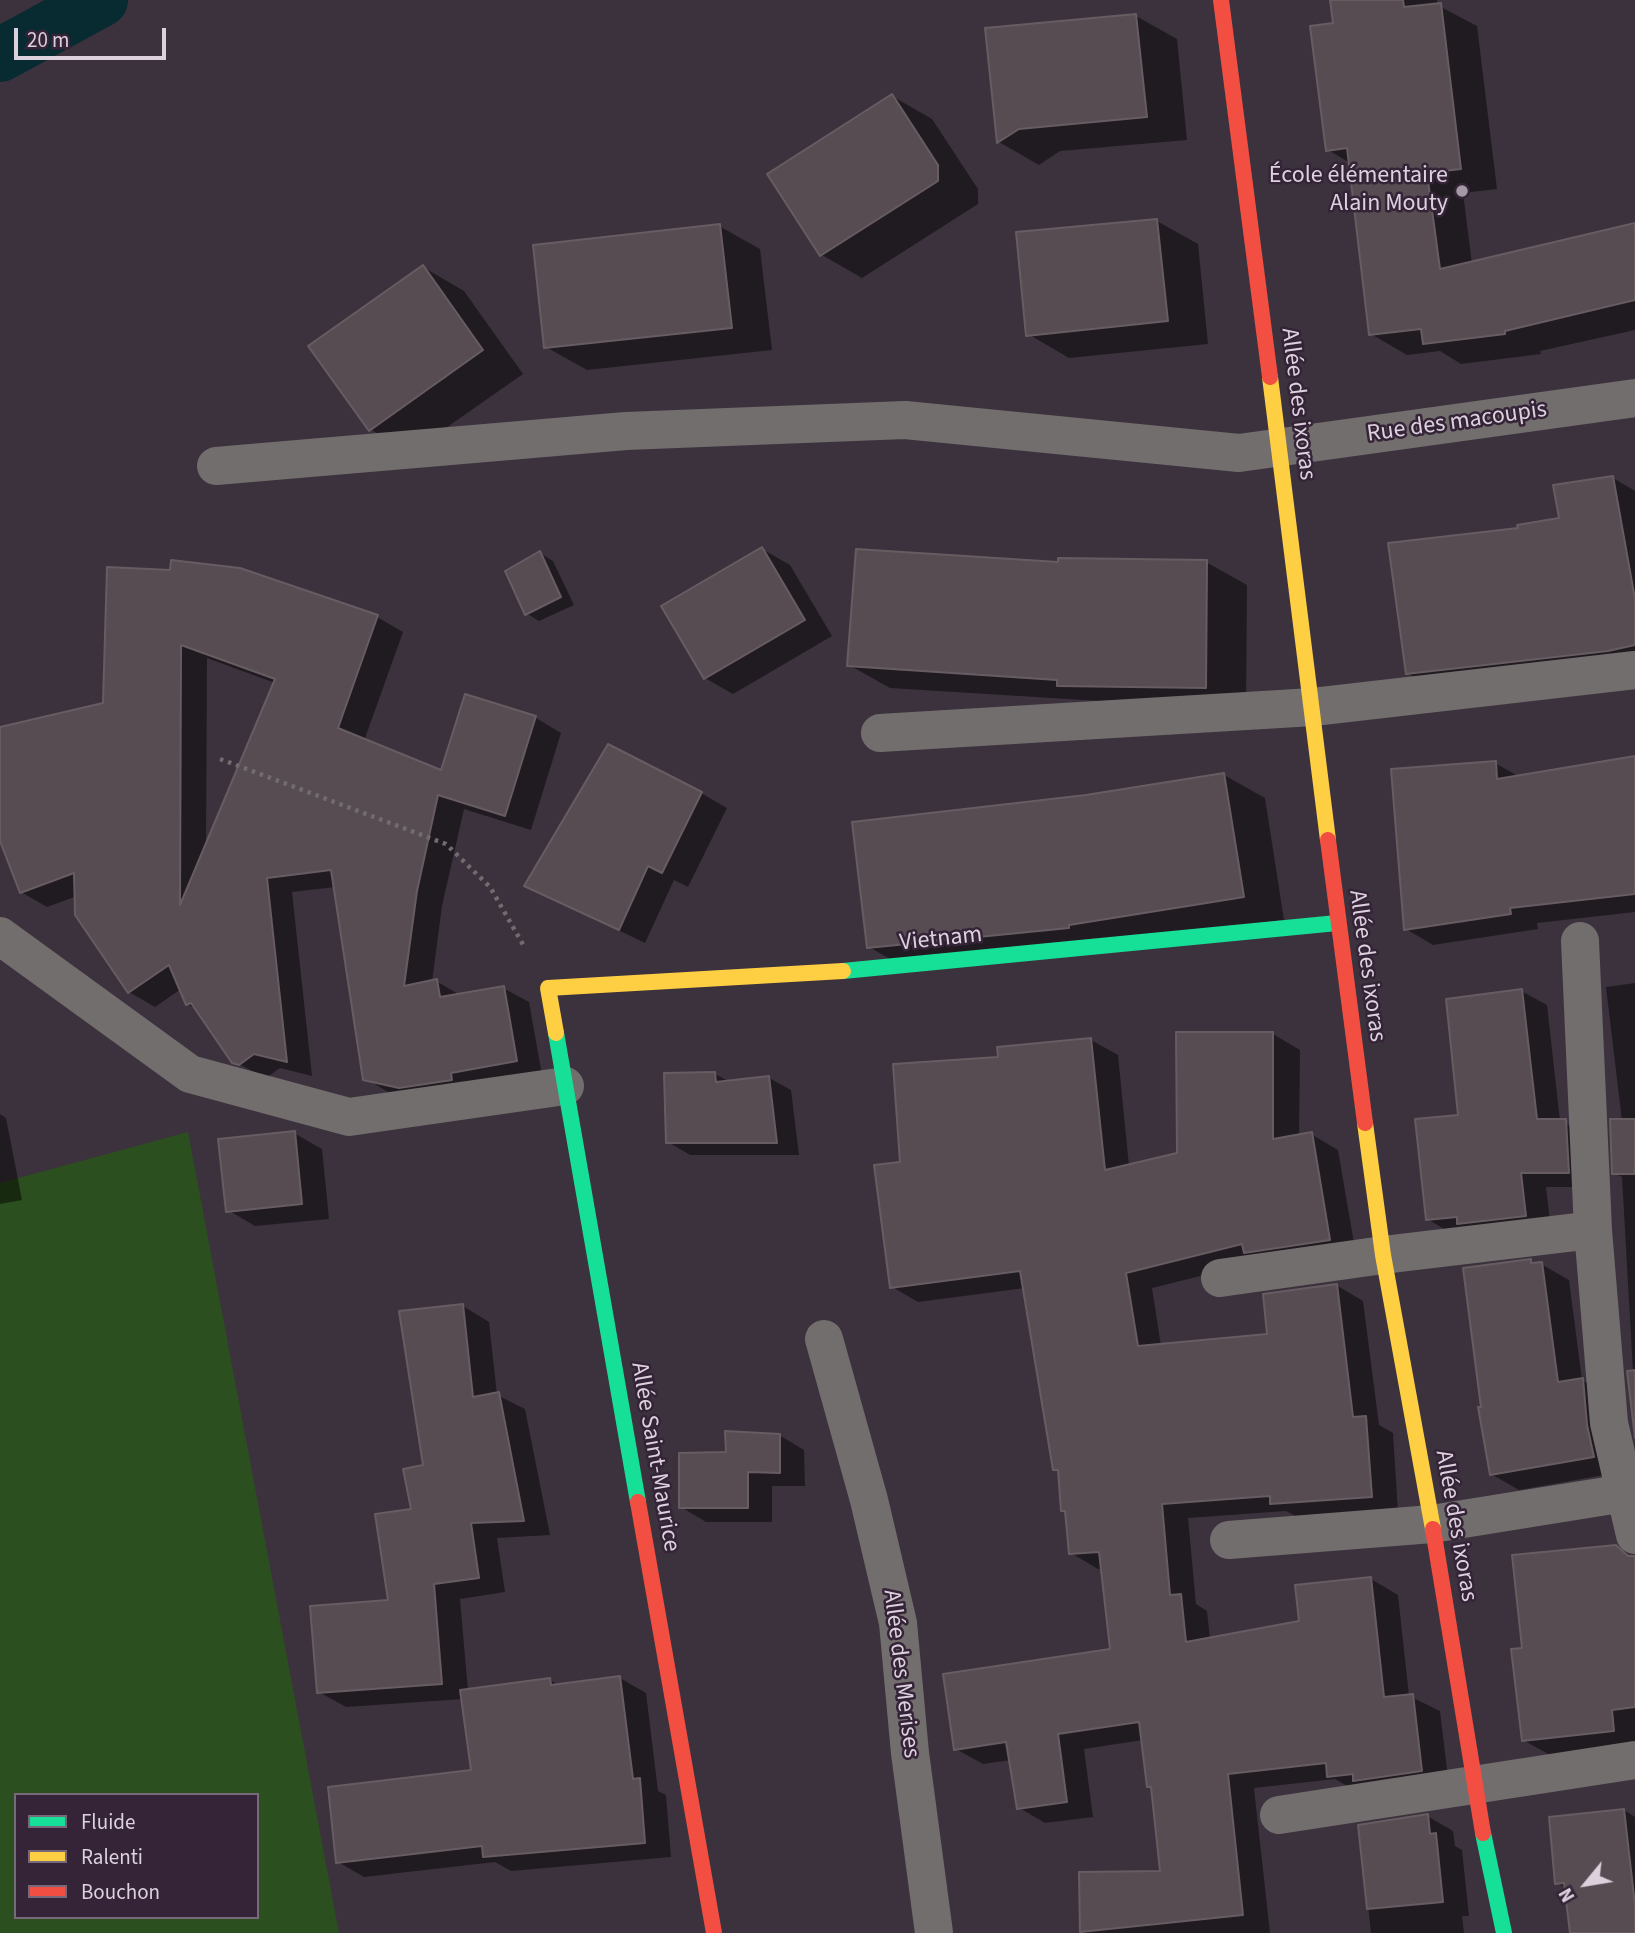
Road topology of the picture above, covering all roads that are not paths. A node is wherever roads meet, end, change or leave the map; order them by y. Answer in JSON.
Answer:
{"nodes":[{"id":1,"x":1221,"y":0,"type":"edge"},
{"id":2,"x":1635,"y":398,"type":"edge"},
{"id":3,"x":1280,"y":448,"type":"junction"},
{"id":4,"x":216,"y":466,"type":"dead end"},
{"id":5,"x":1635,"y":670,"type":"edge"},
{"id":6,"x":1313,"y":707,"type":"junction"},
{"id":7,"x":880,"y":733,"type":"dead end"},
{"id":8,"x":1336,"y":923,"type":"junction"},
{"id":9,"x":0,"y":936,"type":"edge"},
{"id":10,"x":1580,"y":941,"type":"dead end"},
{"id":11,"x":548,"y":988,"type":"joint"},
{"id":12,"x":565,"y":1086,"type":"junction"},
{"id":13,"x":1593,"y":1230,"type":"junction"},
{"id":14,"x":1383,"y":1255,"type":"junction"},
{"id":15,"x":1220,"y":1278,"type":"dead end"},
{"id":16,"x":824,"y":1339,"type":"dead end"},
{"id":17,"x":1625,"y":1493,"type":"junction"},
{"id":18,"x":1432,"y":1524,"type":"junction"},
{"id":19,"x":1635,"y":1535,"type":"edge"},
{"id":20,"x":1228,"y":1539,"type":"dead end"},
{"id":21,"x":1635,"y":1760,"type":"edge"},
{"id":22,"x":1474,"y":1784,"type":"junction"},
{"id":23,"x":1279,"y":1815,"type":"dead end"},
{"id":24,"x":714,"y":1933,"type":"edge"},
{"id":25,"x":934,"y":1933,"type":"edge"},
{"id":26,"x":1504,"y":1933,"type":"edge"}],
"edges":[{"from":1,"to":3,"type":"street","name":"Allée des ixoras"},
{"from":2,"to":3,"type":"street","name":"Rue des macoupis"},
{"from":3,"to":4,"type":"street","name":"Rue des macoupis"},
{"from":3,"to":6,"type":"street","name":"Allée des ixoras"},
{"from":5,"to":6,"type":"street"},
{"from":6,"to":7,"type":"street"},
{"from":6,"to":8,"type":"street","name":"Allée des ixoras"},
{"from":8,"to":11,"type":"street","name":"Vietnam"},
{"from":8,"to":14,"type":"street","name":"Allée des ixoras"},
{"from":9,"to":12,"type":"street"},
{"from":10,"to":13,"type":"street"},
{"from":11,"to":12,"type":"street","name":"Allée Saint-Maurice"},
{"from":12,"to":24,"type":"street","name":"Allée Saint-Maurice"},
{"from":13,"to":14,"type":"street"},
{"from":13,"to":17,"type":"street"},
{"from":14,"to":15,"type":"street"},
{"from":14,"to":18,"type":"street","name":"Allée des ixoras"},
{"from":16,"to":25,"type":"street","name":"Allée des Merises"},
{"from":17,"to":18,"type":"street"},
{"from":17,"to":19,"type":"street"},
{"from":18,"to":20,"type":"street"},
{"from":18,"to":22,"type":"street","name":"Allée des ixoras"},
{"from":21,"to":22,"type":"street"},
{"from":22,"to":23,"type":"street"},
{"from":22,"to":26,"type":"street","name":"Allée des ixoras"}]}
